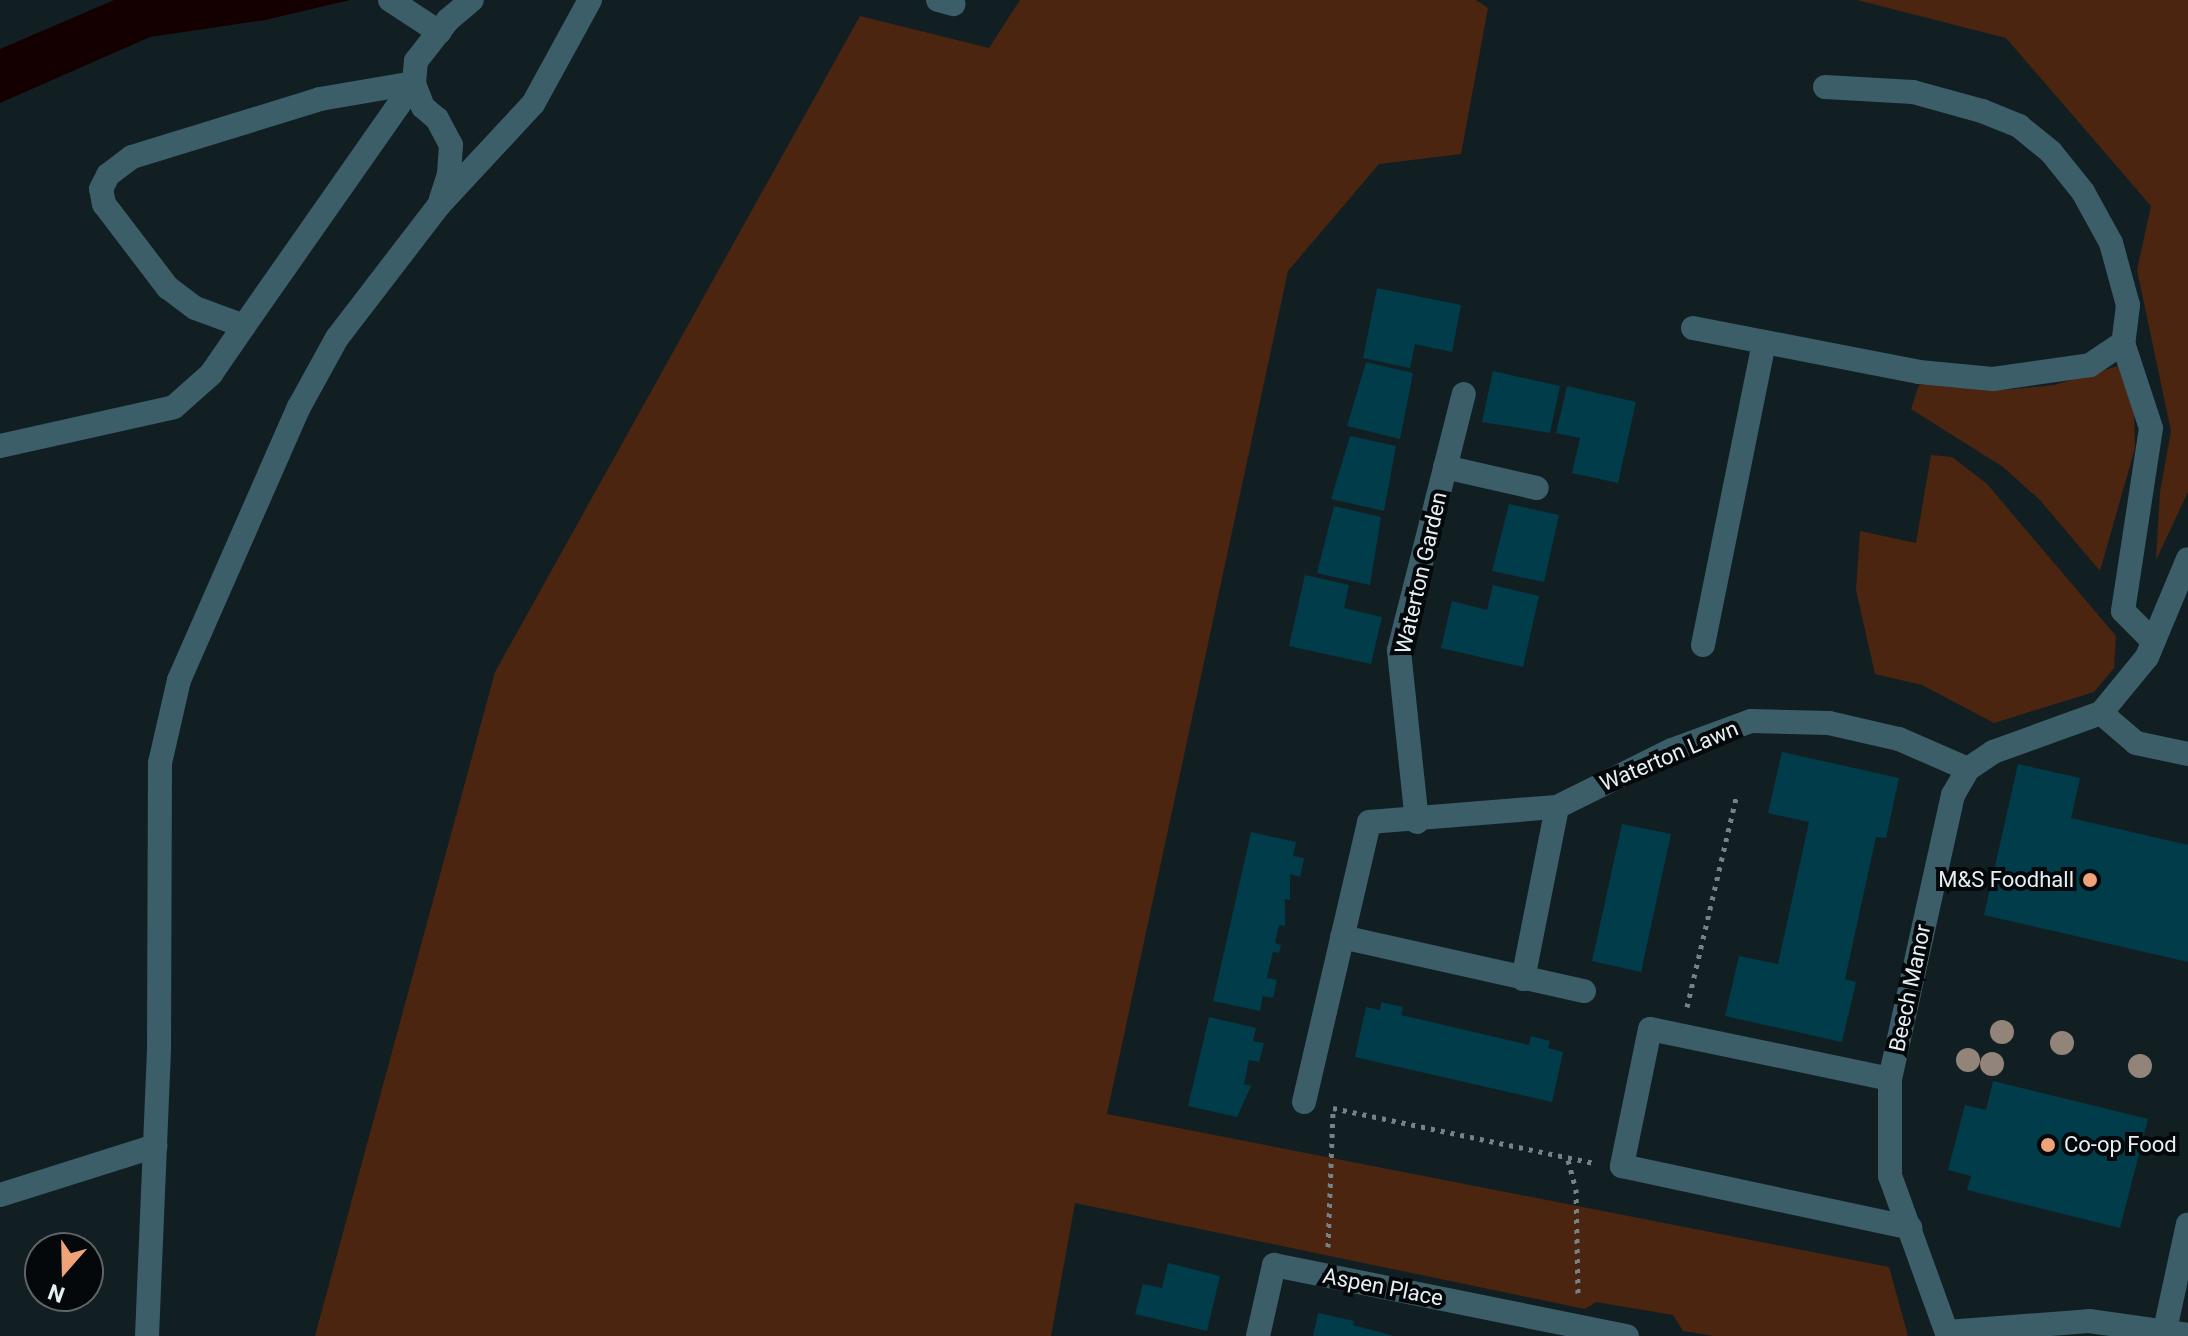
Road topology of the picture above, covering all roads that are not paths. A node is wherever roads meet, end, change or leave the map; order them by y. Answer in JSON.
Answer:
{"nodes":[{"id":1,"x":390,"y":0,"type":"edge"},
{"id":2,"x":472,"y":0,"type":"edge"},
{"id":3,"x":590,"y":0,"type":"edge"},
{"id":4,"x":439,"y":32,"type":"junction"},
{"id":5,"x":414,"y":83,"type":"junction"},
{"id":6,"x":1825,"y":87,"type":"dead end"},
{"id":7,"x":439,"y":205,"type":"junction"},
{"id":8,"x":244,"y":326,"type":"junction"},
{"id":9,"x":1693,"y":328,"type":"dead end"},
{"id":10,"x":1764,"y":342,"type":"junction"},
{"id":11,"x":2123,"y":343,"type":"junction"},
{"id":12,"x":1464,"y":394,"type":"dead end"},
{"id":13,"x":0,"y":446,"type":"edge"},
{"id":14,"x":1445,"y":467,"type":"junction"},
{"id":15,"x":1537,"y":488,"type":"dead end"},
{"id":16,"x":2188,"y":559,"type":"edge"},
{"id":17,"x":2179,"y":604,"type":"edge"},
{"id":18,"x":2153,"y":641,"type":"junction"},
{"id":19,"x":1703,"y":645,"type":"dead end"},
{"id":20,"x":2101,"y":713,"type":"junction"},
{"id":21,"x":2188,"y":754,"type":"edge"},
{"id":22,"x":1968,"y":769,"type":"junction"},
{"id":23,"x":1557,"y":807,"type":"junction"},
{"id":24,"x":1417,"y":822,"type":"junction"},
{"id":25,"x":1342,"y":937,"type":"junction"},
{"id":26,"x":1523,"y":979,"type":"junction"},
{"id":27,"x":1584,"y":991,"type":"dead end"},
{"id":28,"x":1890,"y":1079,"type":"junction"},
{"id":29,"x":1304,"y":1102,"type":"road end"},
{"id":30,"x":155,"y":1146,"type":"junction"},
{"id":31,"x":0,"y":1195,"type":"edge"},
{"id":32,"x":2188,"y":1224,"type":"edge"},
{"id":33,"x":1910,"y":1228,"type":"junction"},
{"id":34,"x":1567,"y":1328,"type":"edge"},
{"id":35,"x":2176,"y":1333,"type":"edge"},
{"id":36,"x":1948,"y":1334,"type":"edge"},
{"id":37,"x":147,"y":1336,"type":"edge"},
{"id":38,"x":1258,"y":1336,"type":"edge"},
{"id":39,"x":1627,"y":1336,"type":"edge"}],
"edges":[{"from":1,"to":4,"type":"street"},
{"from":2,"to":4,"type":"street"},
{"from":3,"to":7,"type":"street"},
{"from":4,"to":5,"type":"street"},
{"from":5,"to":7,"type":"street"},
{"from":5,"to":8,"type":"street"},
{"from":5,"to":8,"type":"street"},
{"from":6,"to":11,"type":"street"},
{"from":7,"to":30,"type":"street"},
{"from":8,"to":13,"type":"street"},
{"from":9,"to":10,"type":"street"},
{"from":10,"to":11,"type":"street"},
{"from":10,"to":19,"type":"street"},
{"from":11,"to":18,"type":"street"},
{"from":12,"to":14,"type":"street","name":"Waterton Garden"},
{"from":14,"to":15,"type":"street","name":"Waterton Garden"},
{"from":14,"to":24,"type":"street","name":"Waterton Garden"},
{"from":16,"to":17,"type":"street"},
{"from":17,"to":18,"type":"street"},
{"from":18,"to":20,"type":"street"},
{"from":20,"to":21,"type":"street"},
{"from":20,"to":22,"type":"street"},
{"from":22,"to":23,"type":"street","name":"Waterton Lawn"},
{"from":22,"to":28,"type":"street","name":"Beech Manor"},
{"from":23,"to":24,"type":"street","name":"Waterton Lawn"},
{"from":23,"to":26,"type":"street"},
{"from":24,"to":25,"type":"street","name":"Waterton Lawn"},
{"from":25,"to":26,"type":"street"},
{"from":25,"to":29,"type":"street","name":"Waterton Lawn"},
{"from":26,"to":27,"type":"street"},
{"from":28,"to":33,"type":"street","name":"Beech Manor"},
{"from":28,"to":33,"type":"street"},
{"from":30,"to":31,"type":"street"},
{"from":30,"to":37,"type":"street"},
{"from":32,"to":35,"type":"street"},
{"from":33,"to":36,"type":"street","name":"Beech Manor"},
{"from":34,"to":38,"type":"street","name":"Aspen Place"},
{"from":34,"to":39,"type":"street","name":"Aspen Place"},
{"from":35,"to":36,"type":"street"}]}
